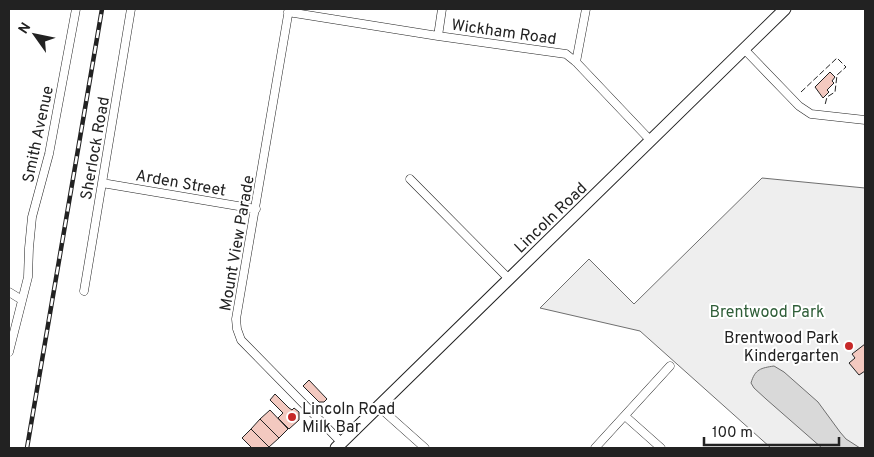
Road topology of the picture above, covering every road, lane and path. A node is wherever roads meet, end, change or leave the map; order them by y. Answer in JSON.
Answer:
{"nodes":[{"id":1,"x":76,"y":9,"type":"edge"},
{"id":2,"x":131,"y":9,"type":"edge"},
{"id":3,"x":442,"y":9,"type":"edge"},
{"id":4,"x":586,"y":9,"type":"edge"},
{"id":5,"x":785,"y":9,"type":"edge"},
{"id":6,"x":289,"y":11,"type":"edge"},
{"id":7,"x":438,"y":36,"type":"junction"},
{"id":8,"x":744,"y":48,"type":"junction"},
{"id":9,"x":576,"y":62,"type":"junction"},
{"id":10,"x":865,"y":120,"type":"edge"},
{"id":11,"x":651,"y":140,"type":"junction"},
{"id":12,"x":410,"y":179,"type":"dead end"},
{"id":13,"x":102,"y":183,"type":"junction"},
{"id":14,"x":256,"y":209,"type":"junction"},
{"id":15,"x":509,"y":279,"type":"junction"},
{"id":16,"x":9,"y":292,"type":"edge"},
{"id":17,"x":84,"y":292,"type":"dead end"},
{"id":18,"x":22,"y":300,"type":"junction"},
{"id":19,"x":9,"y":352,"type":"edge"},
{"id":20,"x":670,"y":366,"type":"dead end"},
{"id":21,"x":379,"y":407,"type":"junction"},
{"id":22,"x":625,"y":416,"type":"junction"},
{"id":23,"x":339,"y":445,"type":"edge"},
{"id":24,"x":425,"y":448,"type":"edge"},
{"id":25,"x":595,"y":448,"type":"edge"},
{"id":26,"x":661,"y":448,"type":"edge"}],
"edges":[{"from":1,"to":18,"type":"street","name":"Smith Avenue"},
{"from":2,"to":13,"type":"street","name":"Sherlock Road"},
{"from":3,"to":7,"type":"street"},
{"from":4,"to":9,"type":"street"},
{"from":5,"to":8,"type":"main road","name":"Lincoln Road"},
{"from":6,"to":7,"type":"street","name":"Wickham Road"},
{"from":6,"to":14,"type":"street","name":"Mount View Parade"},
{"from":7,"to":9,"type":"street","name":"Wickham Road"},
{"from":8,"to":10,"type":"street"},
{"from":8,"to":11,"type":"main road","name":"Lincoln Road"},
{"from":9,"to":11,"type":"street","name":"Wickham Road"},
{"from":11,"to":15,"type":"main road","name":"Lincoln Road"},
{"from":12,"to":15,"type":"street"},
{"from":13,"to":14,"type":"street","name":"Arden Street"},
{"from":13,"to":17,"type":"street","name":"Sherlock Road"},
{"from":14,"to":23,"type":"street","name":"Mount View Parade"},
{"from":15,"to":21,"type":"main road","name":"Lincoln Road"},
{"from":16,"to":18,"type":"street"},
{"from":18,"to":19,"type":"street","name":"Smith Avenue"},
{"from":20,"to":22,"type":"street"},
{"from":21,"to":23,"type":"main road","name":"Lincoln Road"},
{"from":21,"to":24,"type":"street"},
{"from":22,"to":25,"type":"street"},
{"from":22,"to":26,"type":"street"}]}
